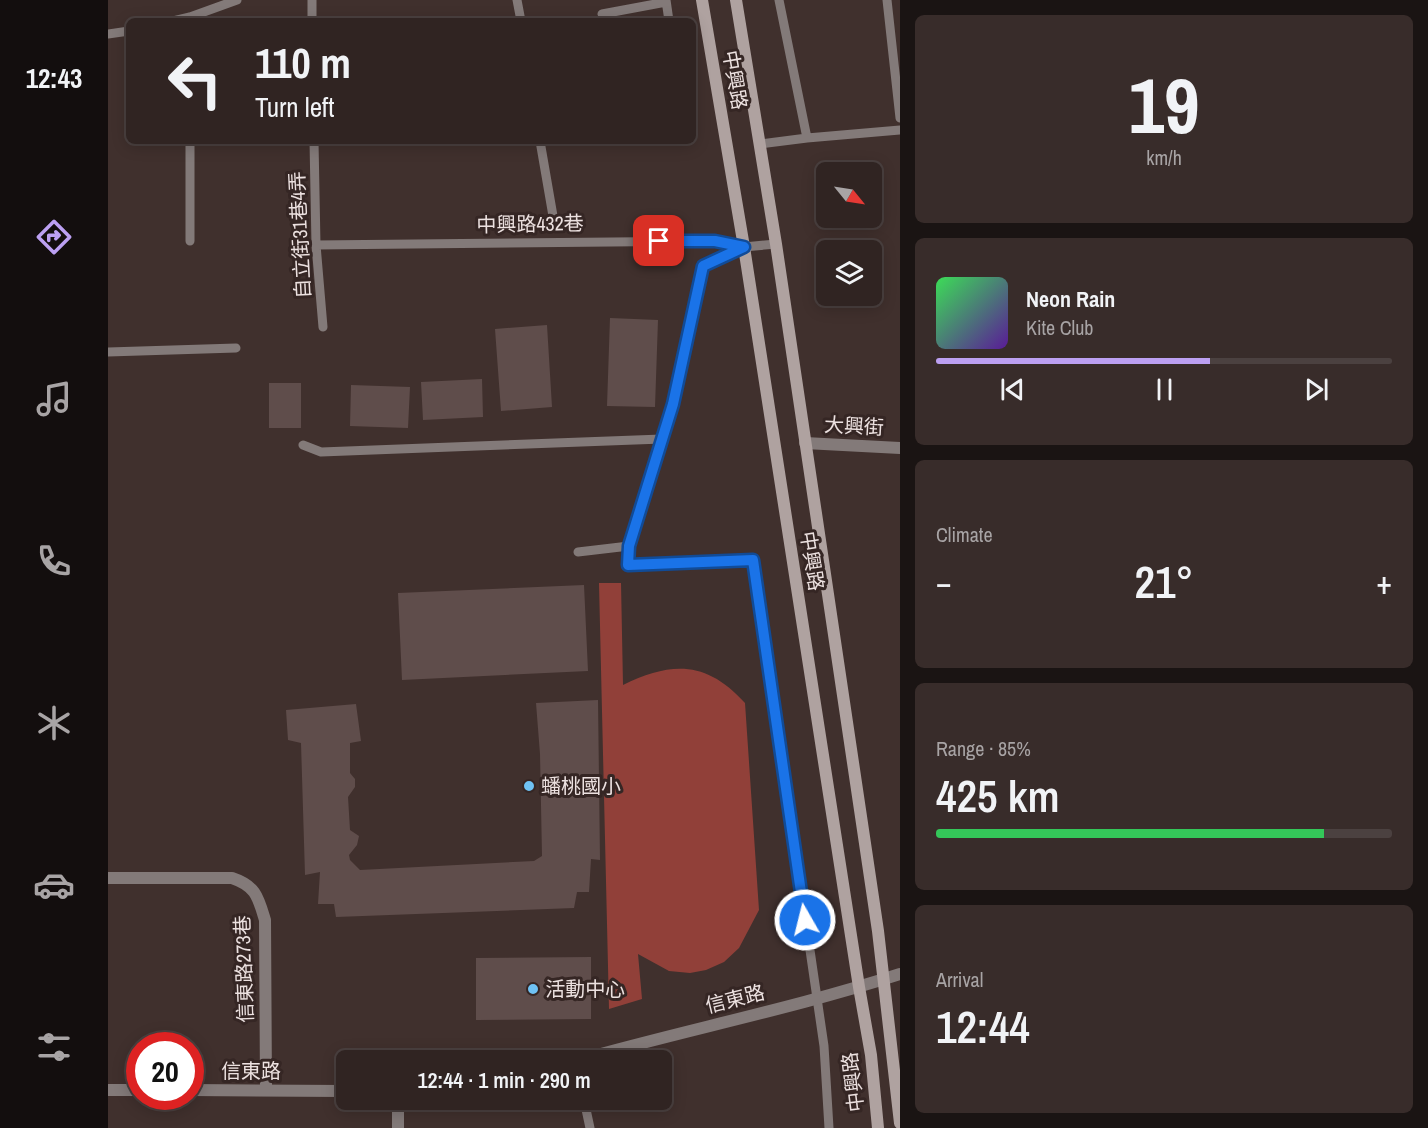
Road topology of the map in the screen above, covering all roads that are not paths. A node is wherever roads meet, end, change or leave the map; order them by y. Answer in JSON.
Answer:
{"nodes":[{"id":1,"x":237,"y":0,"type":"edge"},
{"id":2,"x":312,"y":0,"type":"edge"},
{"id":3,"x":517,"y":0,"type":"edge"},
{"id":4,"x":702,"y":0,"type":"edge"},
{"id":5,"x":736,"y":0,"type":"edge"},
{"id":6,"x":779,"y":0,"type":"edge"},
{"id":7,"x":887,"y":0,"type":"edge"},
{"id":8,"x":666,"y":1,"type":"edge"},
{"id":9,"x":602,"y":14,"type":"dead end"},
{"id":10,"x":192,"y":18,"type":"edge"},
{"id":11,"x":312,"y":18,"type":"edge"},
{"id":12,"x":520,"y":18,"type":"edge"},
{"id":13,"x":669,"y":18,"type":"edge"},
{"id":14,"x":126,"y":31,"type":"edge"},
{"id":15,"x":108,"y":34,"type":"edge"},
{"id":16,"x":900,"y":117,"type":"edge"},
{"id":17,"x":900,"y":130,"type":"edge"},
{"id":18,"x":807,"y":138,"type":"junction"},
{"id":19,"x":190,"y":144,"type":"edge"},
{"id":20,"x":314,"y":144,"type":"edge"},
{"id":21,"x":541,"y":144,"type":"edge"},
{"id":22,"x":760,"y":144,"type":"junction"},
{"id":23,"x":553,"y":216,"type":"dead end"},
{"id":24,"x":190,"y":241,"type":"dead end"},
{"id":25,"x":776,"y":244,"type":"junction"},
{"id":26,"x":316,"y":245,"type":"junction"},
{"id":27,"x":744,"y":247,"type":"junction"},
{"id":28,"x":323,"y":327,"type":"dead end"},
{"id":29,"x":236,"y":348,"type":"dead end"},
{"id":30,"x":108,"y":352,"type":"edge"},
{"id":31,"x":662,"y":439,"type":"junction"},
{"id":32,"x":805,"y":443,"type":"junction"},
{"id":33,"x":303,"y":445,"type":"dead end"},
{"id":34,"x":900,"y":448,"type":"edge"},
{"id":35,"x":629,"y":546,"type":"junction"},
{"id":36,"x":578,"y":552,"type":"dead end"},
{"id":37,"x":108,"y":878,"type":"edge"},
{"id":38,"x":900,"y":974,"type":"edge"},
{"id":39,"x":882,"y":980,"type":"junction"},
{"id":40,"x":859,"y":987,"type":"junction"},
{"id":41,"x":816,"y":998,"type":"junction"},
{"id":42,"x":614,"y":1050,"type":"edge"},
{"id":43,"x":108,"y":1090,"type":"edge"},
{"id":44,"x":126,"y":1090,"type":"edge"},
{"id":45,"x":204,"y":1090,"type":"edge"},
{"id":46,"x":266,"y":1090,"type":"junction"},
{"id":47,"x":336,"y":1091,"type":"edge"},
{"id":48,"x":398,"y":1110,"type":"edge"},
{"id":49,"x":586,"y":1110,"type":"edge"},
{"id":50,"x":900,"y":1123,"type":"edge"},
{"id":51,"x":398,"y":1128,"type":"edge"},
{"id":52,"x":590,"y":1128,"type":"edge"},
{"id":53,"x":829,"y":1128,"type":"edge"},
{"id":54,"x":878,"y":1128,"type":"edge"}],
"edges":[{"from":1,"to":10,"type":"lane"},
{"from":2,"to":11,"type":"lane"},
{"from":3,"to":12,"type":"lane"},
{"from":4,"to":27,"type":"street","name":"中興路"},
{"from":5,"to":22,"type":"street","name":"中興路"},
{"from":6,"to":18,"type":"lane"},
{"from":7,"to":16,"type":"lane"},
{"from":8,"to":9,"type":"lane"},
{"from":8,"to":13,"type":"lane"},
{"from":14,"to":15,"type":"lane"},
{"from":17,"to":18,"type":"lane"},
{"from":18,"to":22,"type":"lane"},
{"from":19,"to":24,"type":"lane"},
{"from":20,"to":26,"type":"lane","name":"自立街31巷4弄"},
{"from":21,"to":23,"type":"lane"},
{"from":22,"to":25,"type":"street","name":"中興路"},
{"from":25,"to":27,"type":"lane"},
{"from":25,"to":32,"type":"street","name":"中興路"},
{"from":26,"to":27,"type":"lane","name":"中興路432巷"},
{"from":26,"to":28,"type":"lane","name":"自立街31巷4弄"},
{"from":27,"to":31,"type":"lane"},
{"from":27,"to":40,"type":"street","name":"中興路"},
{"from":29,"to":30,"type":"lane"},
{"from":31,"to":33,"type":"lane"},
{"from":31,"to":35,"type":"lane"},
{"from":32,"to":34,"type":"street","name":"大興街"},
{"from":32,"to":39,"type":"street","name":"中興路"},
{"from":35,"to":36,"type":"lane"},
{"from":35,"to":41,"type":"lane"},
{"from":37,"to":46,"type":"street","name":"信東路273巷"},
{"from":38,"to":39,"type":"street","name":"信東路"},
{"from":39,"to":40,"type":"street","name":"信東路"},
{"from":39,"to":50,"type":"street","name":"中興路"},
{"from":40,"to":41,"type":"street","name":"信東路"},
{"from":40,"to":54,"type":"street","name":"中興路"},
{"from":41,"to":42,"type":"street","name":"信東路"},
{"from":41,"to":53,"type":"lane"},
{"from":43,"to":44,"type":"street"},
{"from":45,"to":46,"type":"street","name":"信東路"},
{"from":46,"to":47,"type":"street","name":"信東路"},
{"from":48,"to":51,"type":"street"},
{"from":49,"to":52,"type":"lane"}]}
